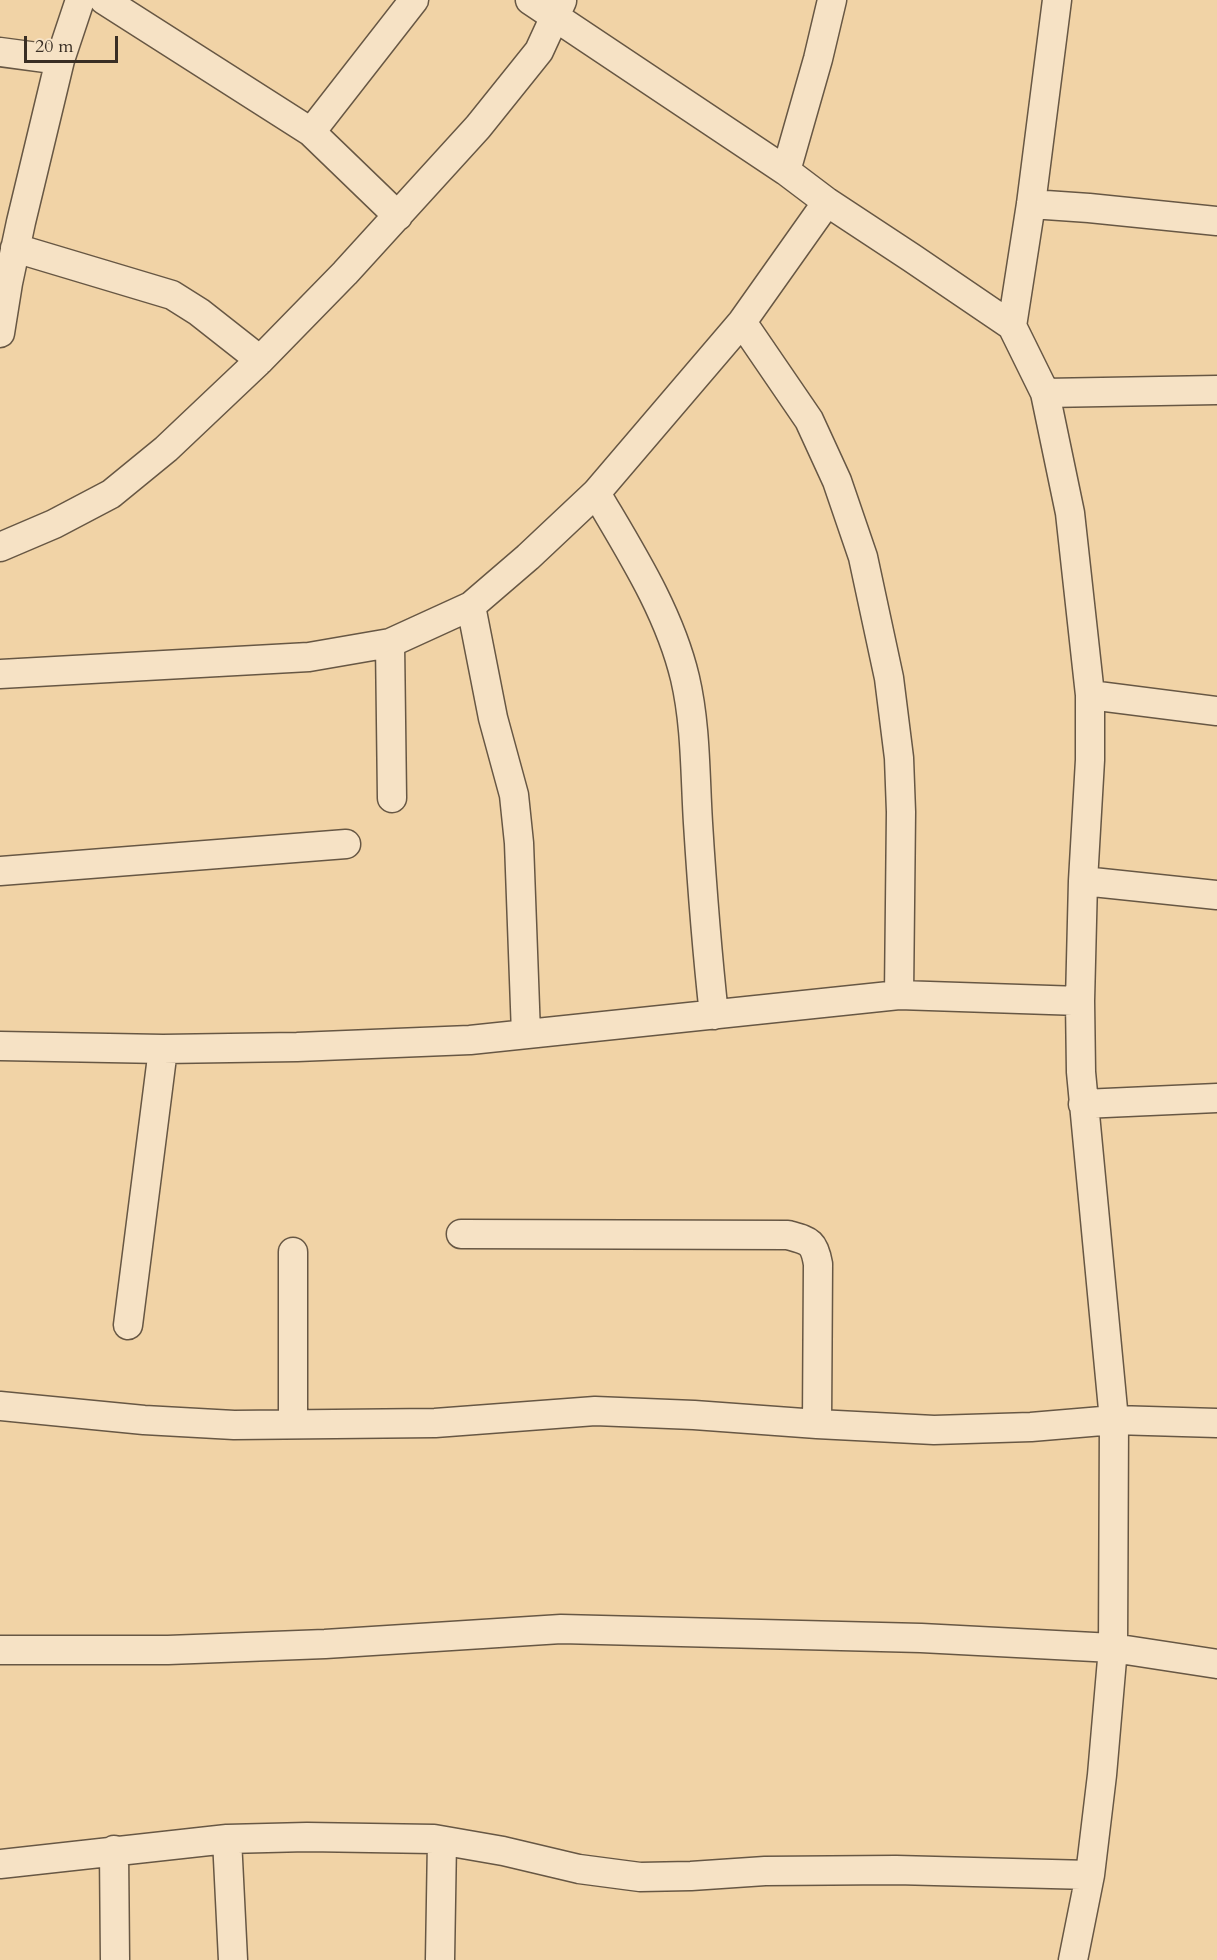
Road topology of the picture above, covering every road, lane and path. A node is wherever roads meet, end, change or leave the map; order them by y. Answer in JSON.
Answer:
{"nodes":[{"id":1,"x":80,"y":0,"type":"edge"},
{"id":2,"x":104,"y":0,"type":"edge"},
{"id":3,"x":414,"y":0,"type":"edge"},
{"id":4,"x":530,"y":0,"type":"edge"},
{"id":5,"x":832,"y":0,"type":"edge"},
{"id":6,"x":1057,"y":0,"type":"edge"},
{"id":7,"x":559,"y":8,"type":"edge"},
{"id":8,"x":0,"y":52,"type":"edge"},
{"id":9,"x":60,"y":60,"type":"junction"},
{"id":10,"x":311,"y":132,"type":"junction"},
{"id":11,"x":786,"y":171,"type":"junction"},
{"id":12,"x":827,"y":202,"type":"junction"},
{"id":13,"x":1031,"y":204,"type":"junction"},
{"id":14,"x":398,"y":216,"type":"junction"},
{"id":15,"x":1217,"y":221,"type":"edge"},
{"id":16,"x":12,"y":230,"type":"edge"},
{"id":17,"x":742,"y":322,"type":"junction"},
{"id":18,"x":1012,"y":326,"type":"junction"},
{"id":19,"x":0,"y":333,"type":"edge"},
{"id":20,"x":260,"y":360,"type":"junction"},
{"id":21,"x":1217,"y":390,"type":"edge"},
{"id":22,"x":1045,"y":393,"type":"junction"},
{"id":23,"x":596,"y":493,"type":"junction"},
{"id":24,"x":0,"y":547,"type":"edge"},
{"id":25,"x":471,"y":606,"type":"junction"},
{"id":26,"x":390,"y":643,"type":"junction"},
{"id":27,"x":0,"y":674,"type":"edge"},
{"id":28,"x":1090,"y":695,"type":"junction"},
{"id":29,"x":1217,"y":711,"type":"edge"},
{"id":30,"x":392,"y":798,"type":"dead end"},
{"id":31,"x":346,"y":844,"type":"dead end"},
{"id":32,"x":0,"y":871,"type":"edge"},
{"id":33,"x":1083,"y":881,"type":"junction"},
{"id":34,"x":1217,"y":895,"type":"edge"},
{"id":35,"x":899,"y":995,"type":"junction"},
{"id":36,"x":1080,"y":1001,"type":"junction"},
{"id":37,"x":714,"y":1015,"type":"junction"},
{"id":38,"x":526,"y":1034,"type":"junction"},
{"id":39,"x":0,"y":1046,"type":"edge"},
{"id":40,"x":163,"y":1049,"type":"junction"},
{"id":41,"x":1217,"y":1098,"type":"edge"},
{"id":42,"x":1083,"y":1104,"type":"junction"},
{"id":43,"x":461,"y":1234,"type":"dead end"},
{"id":44,"x":293,"y":1252,"type":"dead end"},
{"id":45,"x":128,"y":1325,"type":"dead end"},
{"id":46,"x":0,"y":1406,"type":"edge"},
{"id":47,"x":1114,"y":1420,"type":"junction"},
{"id":48,"x":1217,"y":1423,"type":"edge"},
{"id":49,"x":293,"y":1424,"type":"junction"},
{"id":50,"x":817,"y":1424,"type":"junction"},
{"id":51,"x":1113,"y":1648,"type":"junction"},
{"id":52,"x":0,"y":1650,"type":"edge"},
{"id":53,"x":1217,"y":1664,"type":"edge"},
{"id":54,"x":227,"y":1839,"type":"junction"},
{"id":55,"x":442,"y":1841,"type":"junction"},
{"id":56,"x":114,"y":1850,"type":"junction"},
{"id":57,"x":0,"y":1864,"type":"edge"},
{"id":58,"x":1090,"y":1875,"type":"junction"},
{"id":59,"x":115,"y":1960,"type":"edge"},
{"id":60,"x":233,"y":1960,"type":"edge"},
{"id":61,"x":440,"y":1960,"type":"edge"},
{"id":62,"x":1073,"y":1960,"type":"edge"}],
"edges":[{"from":1,"to":9,"type":"street"},
{"from":2,"to":10,"type":"street"},
{"from":3,"to":10,"type":"street"},
{"from":4,"to":7,"type":"street"},
{"from":5,"to":11,"type":"street"},
{"from":6,"to":13,"type":"street"},
{"from":7,"to":11,"type":"street"},
{"from":7,"to":14,"type":"street"},
{"from":8,"to":9,"type":"street"},
{"from":9,"to":16,"type":"street"},
{"from":10,"to":14,"type":"street"},
{"from":11,"to":12,"type":"street"},
{"from":12,"to":17,"type":"street"},
{"from":12,"to":18,"type":"street"},
{"from":13,"to":15,"type":"street"},
{"from":13,"to":18,"type":"street"},
{"from":14,"to":20,"type":"street"},
{"from":16,"to":19,"type":"street"},
{"from":16,"to":20,"type":"street"},
{"from":17,"to":23,"type":"street"},
{"from":17,"to":35,"type":"street"},
{"from":18,"to":22,"type":"street"},
{"from":20,"to":24,"type":"street"},
{"from":21,"to":22,"type":"street"},
{"from":22,"to":28,"type":"street"},
{"from":23,"to":25,"type":"street"},
{"from":23,"to":37,"type":"street"},
{"from":25,"to":26,"type":"street"},
{"from":25,"to":38,"type":"street"},
{"from":26,"to":27,"type":"street"},
{"from":26,"to":30,"type":"street"},
{"from":28,"to":29,"type":"street"},
{"from":28,"to":33,"type":"street"},
{"from":31,"to":32,"type":"street"},
{"from":33,"to":34,"type":"street"},
{"from":33,"to":36,"type":"street"},
{"from":35,"to":36,"type":"street"},
{"from":35,"to":37,"type":"street"},
{"from":36,"to":42,"type":"street"},
{"from":37,"to":38,"type":"street"},
{"from":38,"to":40,"type":"street"},
{"from":39,"to":40,"type":"street"},
{"from":40,"to":45,"type":"street"},
{"from":41,"to":42,"type":"street"},
{"from":42,"to":47,"type":"street"},
{"from":43,"to":50,"type":"street"},
{"from":44,"to":49,"type":"street"},
{"from":46,"to":49,"type":"street"},
{"from":47,"to":48,"type":"street"},
{"from":47,"to":50,"type":"street"},
{"from":47,"to":51,"type":"street"},
{"from":49,"to":50,"type":"street"},
{"from":51,"to":52,"type":"street"},
{"from":51,"to":53,"type":"street"},
{"from":51,"to":58,"type":"street"},
{"from":54,"to":55,"type":"street"},
{"from":54,"to":56,"type":"street"},
{"from":54,"to":60,"type":"street"},
{"from":55,"to":58,"type":"street"},
{"from":55,"to":61,"type":"street"},
{"from":56,"to":57,"type":"street"},
{"from":56,"to":59,"type":"street"},
{"from":58,"to":62,"type":"street"}]}
